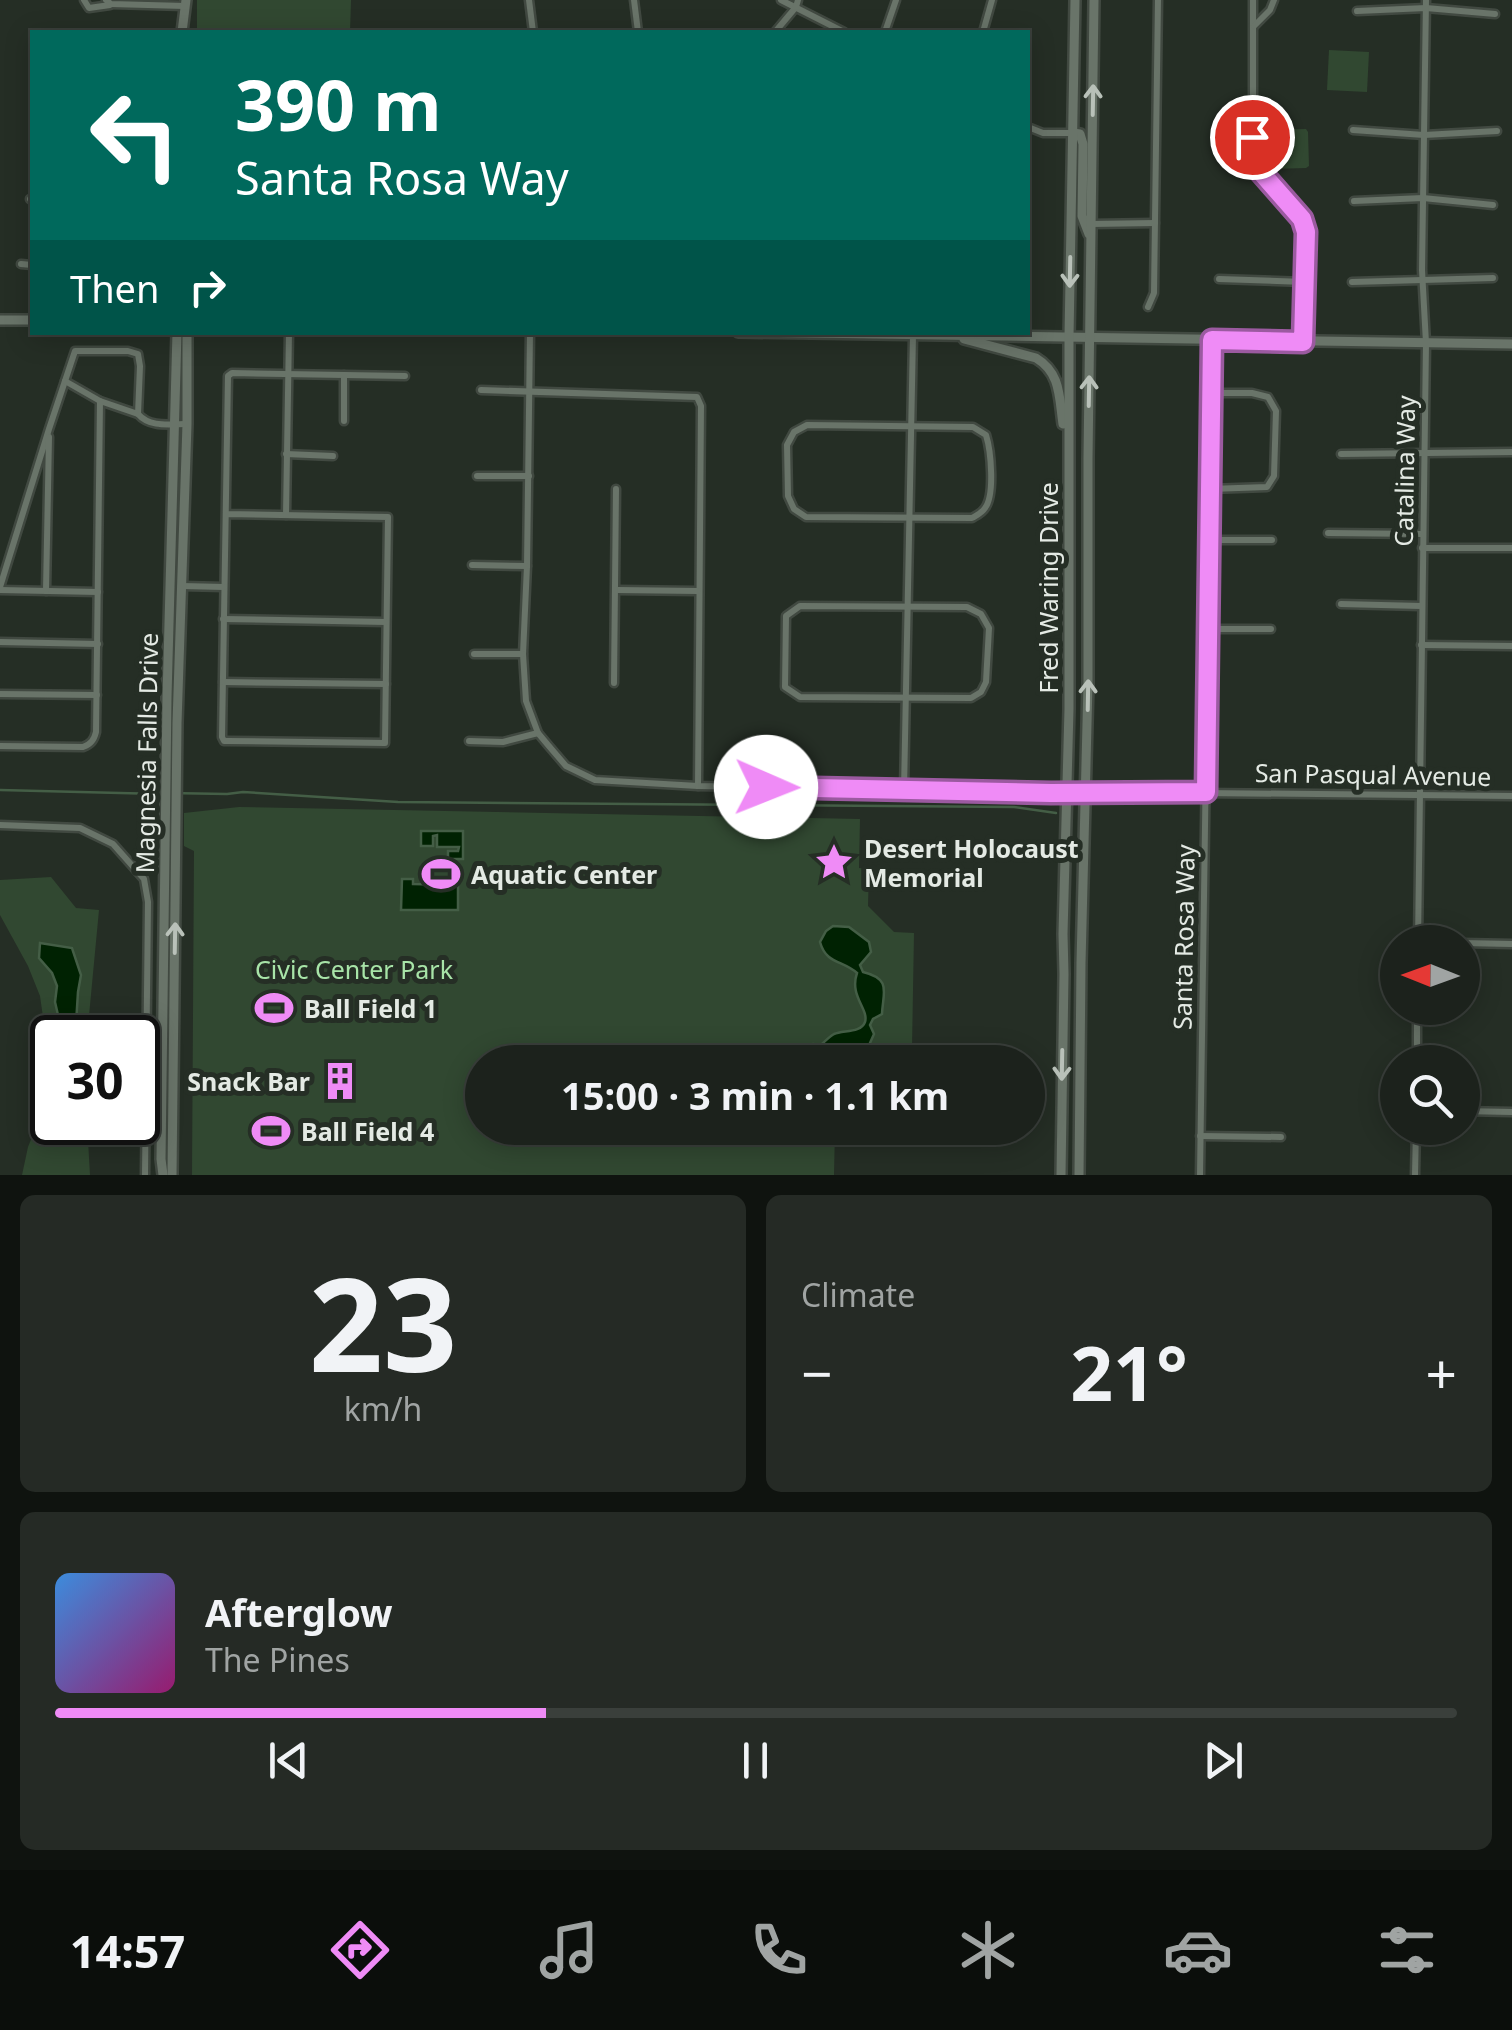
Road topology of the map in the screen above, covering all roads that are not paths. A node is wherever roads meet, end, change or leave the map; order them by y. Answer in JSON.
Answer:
{"nodes":[{"id":1,"x":84,"y":0,"type":"edge"},
{"id":2,"x":530,"y":0,"type":"edge"},
{"id":3,"x":634,"y":0,"type":"edge"},
{"id":4,"x":781,"y":0,"type":"edge"},
{"id":5,"x":896,"y":0,"type":"edge"},
{"id":6,"x":992,"y":0,"type":"edge"},
{"id":7,"x":1075,"y":0,"type":"edge"},
{"id":8,"x":1094,"y":0,"type":"edge"},
{"id":9,"x":1158,"y":0,"type":"edge"},
{"id":10,"x":1253,"y":0,"type":"edge"},
{"id":11,"x":1274,"y":0,"type":"edge"},
{"id":12,"x":108,"y":2,"type":"edge"},
{"id":13,"x":186,"y":3,"type":"edge"},
{"id":14,"x":797,"y":4,"type":"edge"},
{"id":15,"x":1426,"y":4,"type":"edge"},
{"id":16,"x":1357,"y":11,"type":"dead end"},
{"id":17,"x":1496,"y":14,"type":"dead end"},
{"id":18,"x":1253,"y":27,"type":"junction"},
{"id":19,"x":185,"y":30,"type":"edge"},
{"id":20,"x":533,"y":30,"type":"edge"},
{"id":21,"x":638,"y":30,"type":"edge"},
{"id":22,"x":777,"y":30,"type":"edge"},
{"id":23,"x":841,"y":30,"type":"edge"},
{"id":24,"x":885,"y":30,"type":"edge"},
{"id":25,"x":984,"y":30,"type":"edge"},
{"id":26,"x":1030,"y":128,"type":"edge"},
{"id":27,"x":1353,"y":130,"type":"dead end"},
{"id":28,"x":1497,"y":131,"type":"dead end"},
{"id":29,"x":1073,"y":133,"type":"junction"},
{"id":30,"x":1424,"y":134,"type":"junction"},
{"id":31,"x":1423,"y":198,"type":"junction"},
{"id":32,"x":1354,"y":201,"type":"dead end"},
{"id":33,"x":1492,"y":206,"type":"dead end"},
{"id":34,"x":1154,"y":223,"type":"junction"},
{"id":35,"x":1091,"y":224,"type":"junction"},
{"id":36,"x":1091,"y":236,"type":"junction"},
{"id":37,"x":21,"y":264,"type":"dead end"},
{"id":38,"x":30,"y":265,"type":"edge"},
{"id":39,"x":1493,"y":278,"type":"dead end"},
{"id":40,"x":1219,"y":279,"type":"dead end"},
{"id":41,"x":1422,"y":281,"type":"junction"},
{"id":42,"x":1305,"y":282,"type":"junction"},
{"id":43,"x":1352,"y":282,"type":"dead end"},
{"id":44,"x":1148,"y":307,"type":"dead end"},
{"id":45,"x":0,"y":320,"type":"edge"},
{"id":46,"x":30,"y":320,"type":"edge"},
{"id":47,"x":177,"y":335,"type":"edge"},
{"id":48,"x":187,"y":335,"type":"edge"},
{"id":49,"x":289,"y":335,"type":"edge"},
{"id":50,"x":530,"y":335,"type":"edge"},
{"id":51,"x":912,"y":335,"type":"edge"},
{"id":52,"x":952,"y":335,"type":"joint"},
{"id":53,"x":1069,"y":337,"type":"junction"},
{"id":54,"x":1090,"y":337,"type":"junction"},
{"id":55,"x":1212,"y":340,"type":"junction"},
{"id":56,"x":1303,"y":342,"type":"junction"},
{"id":57,"x":1426,"y":343,"type":"junction"},
{"id":58,"x":1512,"y":344,"type":"edge"},
{"id":59,"x":288,"y":374,"type":"junction"},
{"id":60,"x":344,"y":375,"type":"junction"},
{"id":61,"x":405,"y":376,"type":"dead end"},
{"id":62,"x":65,"y":381,"type":"junction"},
{"id":63,"x":481,"y":390,"type":"dead end"},
{"id":64,"x":530,"y":392,"type":"junction"},
{"id":65,"x":1212,"y":393,"type":"junction"},
{"id":66,"x":100,"y":401,"type":"junction"},
{"id":67,"x":138,"y":414,"type":"junction"},
{"id":68,"x":344,"y":421,"type":"dead end"},
{"id":69,"x":181,"y":424,"type":"junction"},
{"id":70,"x":912,"y":426,"type":"junction"},
{"id":71,"x":49,"y":428,"type":"junction"},
{"id":72,"x":1424,"y":452,"type":"junction"},
{"id":73,"x":1512,"y":452,"type":"edge"},
{"id":74,"x":286,"y":454,"type":"junction"},
{"id":75,"x":1341,"y":454,"type":"dead end"},
{"id":76,"x":1068,"y":455,"type":"junction"},
{"id":77,"x":333,"y":456,"type":"dead end"},
{"id":78,"x":476,"y":476,"type":"dead end"},
{"id":79,"x":529,"y":476,"type":"junction"},
{"id":80,"x":616,"y":489,"type":"dead end"},
{"id":81,"x":1210,"y":489,"type":"junction"},
{"id":82,"x":226,"y":514,"type":"junction"},
{"id":83,"x":286,"y":515,"type":"junction"},
{"id":84,"x":910,"y":518,"type":"junction"},
{"id":85,"x":1328,"y":533,"type":"dead end"},
{"id":86,"x":1423,"y":534,"type":"junction"},
{"id":87,"x":1210,"y":540,"type":"junction"},
{"id":88,"x":1272,"y":540,"type":"dead end"},
{"id":89,"x":1422,"y":548,"type":"junction"},
{"id":90,"x":1512,"y":548,"type":"edge"},
{"id":91,"x":472,"y":565,"type":"dead end"},
{"id":92,"x":527,"y":566,"type":"junction"},
{"id":93,"x":182,"y":586,"type":"junction"},
{"id":94,"x":224,"y":587,"type":"junction"},
{"id":95,"x":0,"y":589,"type":"edge"},
{"id":96,"x":617,"y":590,"type":"junction"},
{"id":97,"x":46,"y":591,"type":"junction"},
{"id":98,"x":698,"y":591,"type":"junction"},
{"id":99,"x":98,"y":592,"type":"junction"},
{"id":100,"x":1341,"y":604,"type":"dead end"},
{"id":101,"x":1422,"y":606,"type":"junction"},
{"id":102,"x":907,"y":607,"type":"junction"},
{"id":103,"x":223,"y":619,"type":"junction"},
{"id":104,"x":386,"y":622,"type":"junction"},
{"id":105,"x":1208,"y":629,"type":"junction"},
{"id":106,"x":1271,"y":630,"type":"dead end"},
{"id":107,"x":0,"y":642,"type":"edge"},
{"id":108,"x":98,"y":644,"type":"junction"},
{"id":109,"x":1421,"y":644,"type":"junction"},
{"id":110,"x":1512,"y":646,"type":"edge"},
{"id":111,"x":474,"y":654,"type":"dead end"},
{"id":112,"x":523,"y":654,"type":"junction"},
{"id":113,"x":223,"y":682,"type":"junction"},
{"id":114,"x":614,"y":683,"type":"dead end"},
{"id":115,"x":386,"y":684,"type":"junction"},
{"id":116,"x":0,"y":694,"type":"edge"},
{"id":117,"x":97,"y":695,"type":"junction"},
{"id":118,"x":905,"y":699,"type":"junction"},
{"id":119,"x":538,"y":733,"type":"junction"},
{"id":120,"x":468,"y":740,"type":"dead end"},
{"id":121,"x":0,"y":746,"type":"edge"},
{"id":122,"x":171,"y":780,"type":"junction"},
{"id":123,"x":698,"y":786,"type":"junction"},
{"id":124,"x":904,"y":790,"type":"junction"},
{"id":125,"x":1066,"y":792,"type":"junction"},
{"id":126,"x":1086,"y":792,"type":"junction"},
{"id":127,"x":1206,"y":792,"type":"junction"},
{"id":128,"x":1419,"y":796,"type":"junction"},
{"id":129,"x":1512,"y":796,"type":"edge"},
{"id":130,"x":171,"y":812,"type":"junction"},
{"id":131,"x":0,"y":826,"type":"edge"},
{"id":132,"x":1418,"y":925,"type":"edge"},
{"id":133,"x":1480,"y":943,"type":"edge"},
{"id":134,"x":1512,"y":944,"type":"edge"},
{"id":135,"x":1480,"y":1111,"type":"edge"},
{"id":136,"x":1512,"y":1112,"type":"edge"},
{"id":137,"x":1200,"y":1136,"type":"junction"},
{"id":138,"x":1281,"y":1137,"type":"dead end"},
{"id":139,"x":1416,"y":1145,"type":"edge"},
{"id":140,"x":144,"y":1175,"type":"edge"},
{"id":141,"x":163,"y":1175,"type":"edge"},
{"id":142,"x":172,"y":1175,"type":"edge"},
{"id":143,"x":1061,"y":1175,"type":"edge"},
{"id":144,"x":1078,"y":1175,"type":"edge"},
{"id":145,"x":1200,"y":1175,"type":"edge"},
{"id":146,"x":1415,"y":1175,"type":"edge"}],
"edges":[{"from":1,"to":12,"type":"street"},
{"from":2,"to":20,"type":"street"},
{"from":3,"to":21,"type":"street"},
{"from":4,"to":14,"type":"street"},
{"from":5,"to":24,"type":"street"},
{"from":6,"to":25,"type":"street"},
{"from":7,"to":29,"type":"main road","name":"Fred Waring Drive"},
{"from":35,"to":8,"type":"main road","name":"Fred Waring Drive","one_way":true},
{"from":9,"to":34,"type":"street"},
{"from":10,"to":18,"type":"street"},
{"from":11,"to":18,"type":"street"},
{"from":12,"to":13,"type":"street"},
{"from":13,"to":19,"type":"main road"},
{"from":14,"to":22,"type":"street"},
{"from":14,"to":23,"type":"street"},
{"from":15,"to":16,"type":"street"},
{"from":15,"to":17,"type":"street"},
{"from":15,"to":30,"type":"street","name":"Catalina Way"},
{"from":18,"to":42,"type":"street"},
{"from":26,"to":29,"type":"street"},
{"from":27,"to":30,"type":"street"},
{"from":28,"to":30,"type":"street"},
{"from":29,"to":36,"type":"main road"},
{"from":29,"to":53,"type":"main road","name":"Fred Waring Drive","one_way":true},
{"from":30,"to":31,"type":"street","name":"Catalina Way"},
{"from":31,"to":32,"type":"street"},
{"from":31,"to":33,"type":"street"},
{"from":31,"to":41,"type":"street","name":"Catalina Way"},
{"from":34,"to":35,"type":"street"},
{"from":34,"to":44,"type":"street"},
{"from":35,"to":36,"type":"main road","name":"Fred Waring Drive"},
{"from":36,"to":54,"type":"main road","name":"Fred Waring Drive"},
{"from":37,"to":38,"type":"street"},
{"from":39,"to":41,"type":"street"},
{"from":40,"to":42,"type":"street"},
{"from":41,"to":43,"type":"street"},
{"from":41,"to":57,"type":"street","name":"Catalina Way"},
{"from":42,"to":56,"type":"street"},
{"from":45,"to":46,"type":"main road"},
{"from":47,"to":69,"type":"main road","name":"Magnesia Falls Drive"},
{"from":48,"to":69,"type":"main road","name":"Magnesia Falls Drive"},
{"from":49,"to":59,"type":"street"},
{"from":50,"to":64,"type":"street","name":"San Pasqual Avenue"},
{"from":51,"to":70,"type":"street"},
{"from":52,"to":53,"type":"main road"},
{"from":52,"to":76,"type":"main road"},
{"from":53,"to":54,"type":"main road"},
{"from":53,"to":76,"type":"main road","name":"Fred Waring Drive"},
{"from":54,"to":55,"type":"main road"},
{"from":126,"to":54,"type":"main road","name":"Fred Waring Drive","one_way":true},
{"from":55,"to":56,"type":"main road"},
{"from":55,"to":65,"type":"street","name":"Santa Rosa Way"},
{"from":56,"to":57,"type":"main road"},
{"from":57,"to":58,"type":"main road"},
{"from":57,"to":72,"type":"street","name":"Catalina Way"},
{"from":59,"to":60,"type":"street"},
{"from":59,"to":74,"type":"street"},
{"from":59,"to":82,"type":"street"},
{"from":60,"to":61,"type":"street"},
{"from":60,"to":68,"type":"street"},
{"from":62,"to":66,"type":"street"},
{"from":62,"to":67,"type":"street"},
{"from":62,"to":71,"type":"street"},
{"from":63,"to":64,"type":"street"},
{"from":64,"to":79,"type":"street","name":"San Pasqual Avenue"},
{"from":64,"to":98,"type":"street"},
{"from":65,"to":81,"type":"street","name":"Santa Rosa Way"},
{"from":65,"to":81,"type":"street"},
{"from":66,"to":67,"type":"street"},
{"from":66,"to":99,"type":"street"},
{"from":67,"to":69,"type":"street"},
{"from":69,"to":93,"type":"main road","name":"Magnesia Falls Drive"},
{"from":69,"to":122,"type":"main road","name":"Magnesia Falls Drive"},
{"from":70,"to":84,"type":"street"},
{"from":70,"to":84,"type":"street"},
{"from":70,"to":84,"type":"street"},
{"from":71,"to":95,"type":"street"},
{"from":71,"to":97,"type":"street"},
{"from":72,"to":73,"type":"street"},
{"from":72,"to":75,"type":"street"},
{"from":72,"to":86,"type":"street","name":"Catalina Way"},
{"from":74,"to":77,"type":"street"},
{"from":74,"to":83,"type":"street"},
{"from":76,"to":125,"type":"main road","name":"Fred Waring Drive"},
{"from":78,"to":79,"type":"street"},
{"from":79,"to":92,"type":"street","name":"San Pasqual Avenue"},
{"from":80,"to":96,"type":"street"},
{"from":81,"to":87,"type":"street","name":"Santa Rosa Way"},
{"from":82,"to":83,"type":"street"},
{"from":82,"to":94,"type":"street"},
{"from":83,"to":104,"type":"street"},
{"from":84,"to":102,"type":"street"},
{"from":85,"to":86,"type":"street"},
{"from":86,"to":89,"type":"street","name":"Catalina Way"},
{"from":87,"to":88,"type":"street"},
{"from":87,"to":105,"type":"street","name":"Santa Rosa Way"},
{"from":89,"to":90,"type":"street"},
{"from":89,"to":101,"type":"street","name":"Catalina Way"},
{"from":91,"to":92,"type":"street"},
{"from":92,"to":112,"type":"street","name":"San Pasqual Avenue"},
{"from":93,"to":94,"type":"street"},
{"from":93,"to":122,"type":"main road","name":"Magnesia Falls Drive"},
{"from":94,"to":103,"type":"street"},
{"from":95,"to":97,"type":"street"},
{"from":96,"to":98,"type":"street"},
{"from":96,"to":114,"type":"street"},
{"from":97,"to":99,"type":"street"},
{"from":98,"to":123,"type":"street"},
{"from":99,"to":108,"type":"street"},
{"from":100,"to":101,"type":"street"},
{"from":101,"to":109,"type":"street","name":"Catalina Way"},
{"from":102,"to":118,"type":"street"},
{"from":102,"to":118,"type":"street"},
{"from":102,"to":118,"type":"street"},
{"from":103,"to":104,"type":"street"},
{"from":103,"to":113,"type":"street"},
{"from":104,"to":115,"type":"street"},
{"from":105,"to":106,"type":"street"},
{"from":105,"to":127,"type":"street","name":"Santa Rosa Way"},
{"from":107,"to":108,"type":"street"},
{"from":108,"to":117,"type":"street"},
{"from":109,"to":110,"type":"street"},
{"from":109,"to":128,"type":"street","name":"Catalina Way"},
{"from":111,"to":112,"type":"street"},
{"from":112,"to":119,"type":"street","name":"San Pasqual Avenue"},
{"from":113,"to":115,"type":"street"},
{"from":113,"to":115,"type":"street"},
{"from":116,"to":117,"type":"street"},
{"from":117,"to":121,"type":"street"},
{"from":118,"to":124,"type":"street"},
{"from":119,"to":120,"type":"street"},
{"from":119,"to":123,"type":"street","name":"San Pasqual Avenue"},
{"from":122,"to":130,"type":"main road","name":"Magnesia Falls Drive"},
{"from":123,"to":124,"type":"street","name":"San Pasqual Avenue"},
{"from":124,"to":125,"type":"street","name":"San Pasqual Avenue"},
{"from":125,"to":126,"type":"street","name":"San Pasqual Avenue"},
{"from":125,"to":143,"type":"main road","name":"Fred Waring Drive","one_way":true},
{"from":126,"to":127,"type":"street","name":"San Pasqual Avenue"},
{"from":126,"to":144,"type":"main road","name":"Fred Waring Drive"},
{"from":127,"to":128,"type":"street","name":"San Pasqual Avenue"},
{"from":127,"to":137,"type":"street","name":"Santa Rosa Way"},
{"from":128,"to":129,"type":"street","name":"San Pasqual Avenue"},
{"from":128,"to":132,"type":"street","name":"Catalina Way"},
{"from":130,"to":141,"type":"main road","name":"Magnesia Falls Drive"},
{"from":142,"to":130,"type":"main road","name":"Magnesia Falls Drive","one_way":true},
{"from":131,"to":140,"type":"street"},
{"from":133,"to":134,"type":"street"},
{"from":135,"to":136,"type":"street"},
{"from":137,"to":138,"type":"street"},
{"from":137,"to":145,"type":"street","name":"Santa Rosa Way"},
{"from":139,"to":146,"type":"street"}]}
